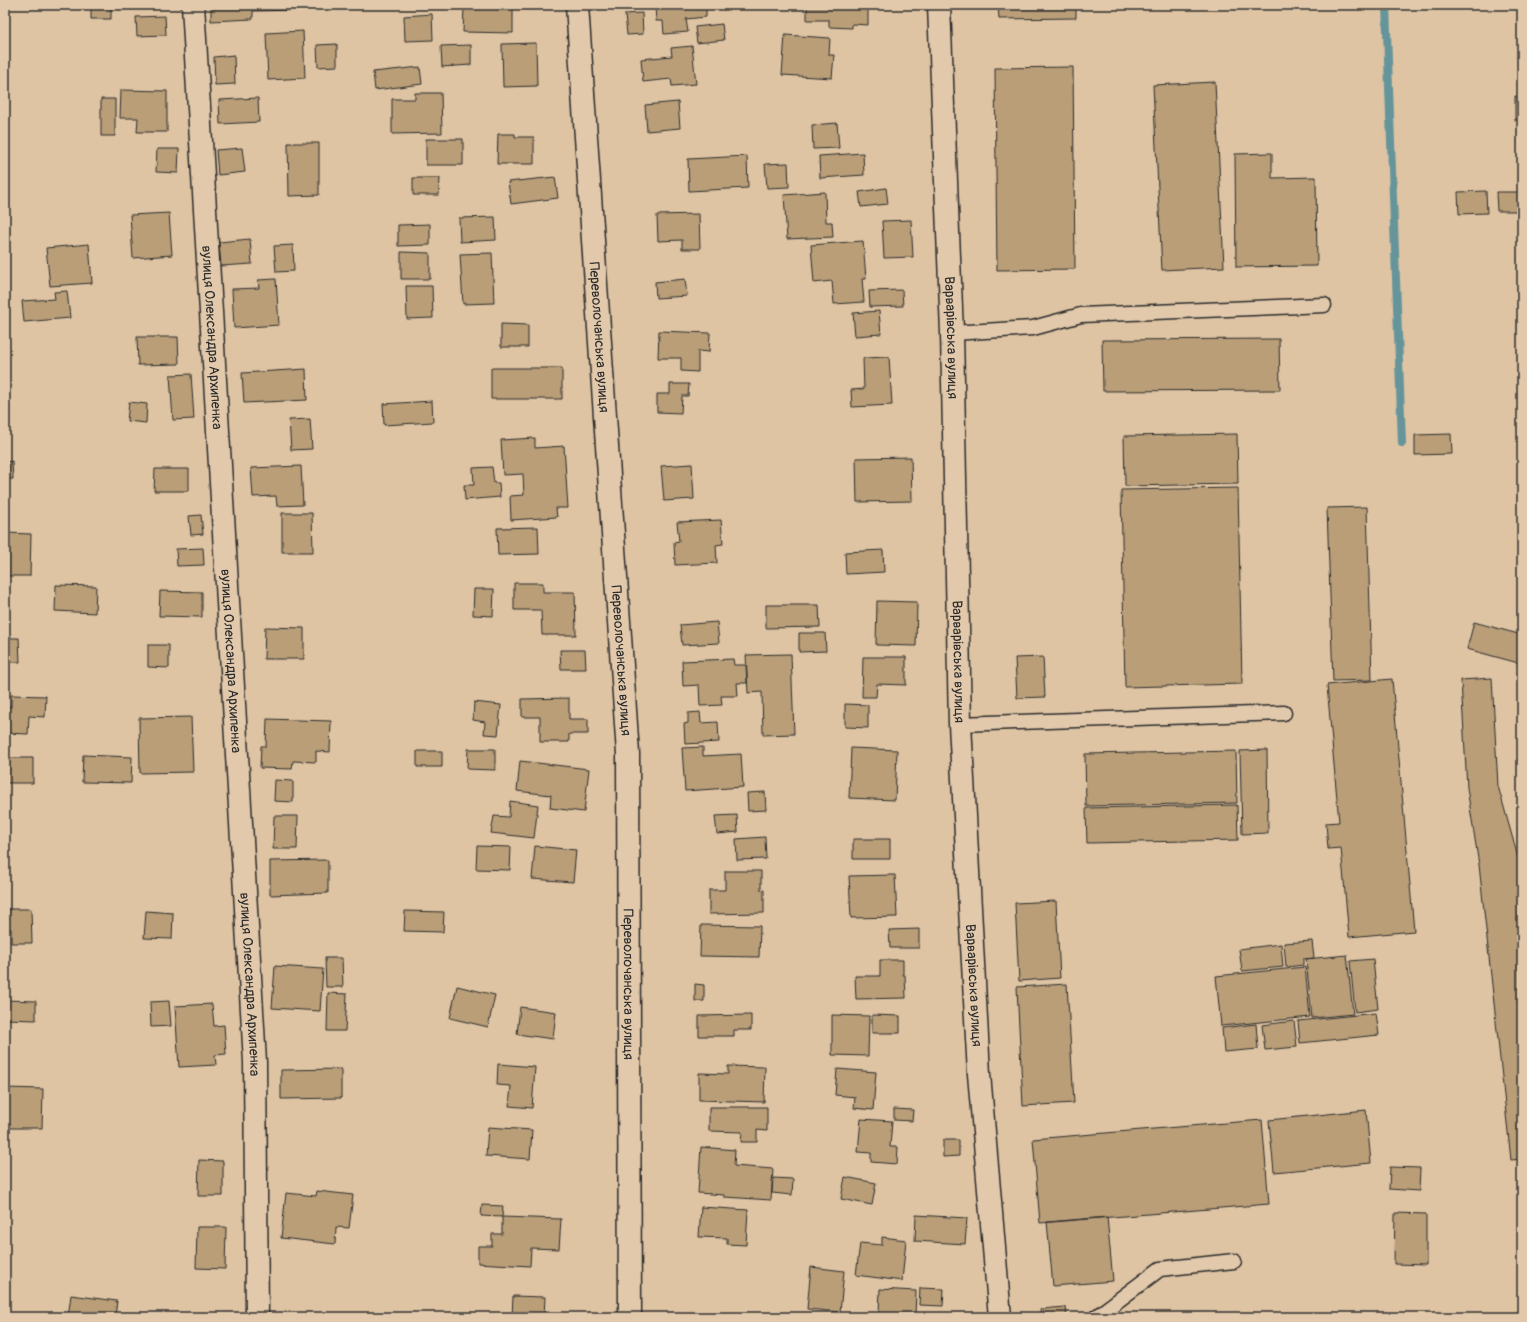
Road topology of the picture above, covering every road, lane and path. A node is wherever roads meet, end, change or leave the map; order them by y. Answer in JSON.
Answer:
{"nodes":[{"id":1,"x":193,"y":5,"type":"edge"},
{"id":2,"x":577,"y":5,"type":"edge"},
{"id":3,"x":939,"y":5,"type":"edge"},
{"id":4,"x":1324,"y":305,"type":"dead end"},
{"id":5,"x":952,"y":333,"type":"junction"},
{"id":6,"x":1284,"y":713,"type":"dead end"},
{"id":7,"x":960,"y":724,"type":"junction"},
{"id":8,"x":1234,"y":1261,"type":"dead end"},
{"id":9,"x":257,"y":1317,"type":"edge"},
{"id":10,"x":630,"y":1317,"type":"edge"},
{"id":11,"x":1000,"y":1317,"type":"edge"},
{"id":12,"x":1096,"y":1317,"type":"edge"}],
"edges":[{"from":1,"to":9,"type":"street","name":"вулиця Олександра Архипенка"},
{"from":2,"to":10,"type":"street","name":"Переволочанська вулиця"},
{"from":3,"to":5,"type":"street","name":"Варварівська вулиця"},
{"from":4,"to":5,"type":"lane"},
{"from":5,"to":7,"type":"street","name":"Варварівська вулиця"},
{"from":6,"to":7,"type":"lane"},
{"from":7,"to":11,"type":"street","name":"Варварівська вулиця"},
{"from":8,"to":12,"type":"lane"}]}
